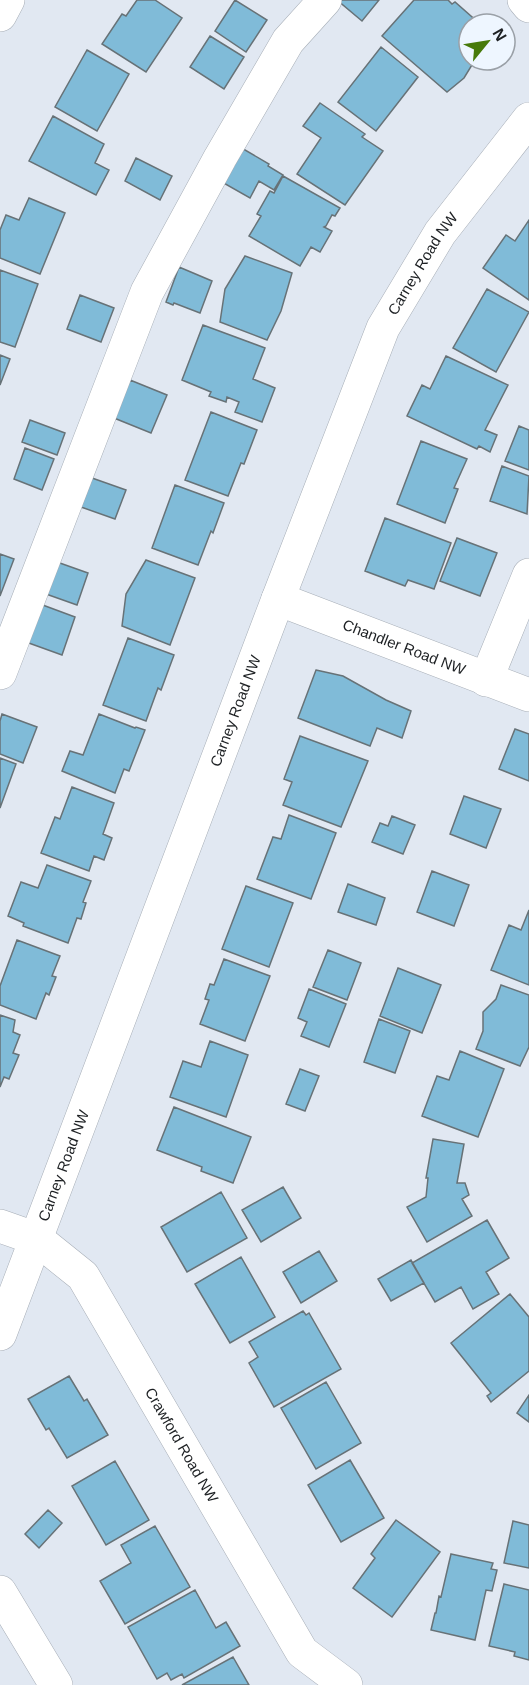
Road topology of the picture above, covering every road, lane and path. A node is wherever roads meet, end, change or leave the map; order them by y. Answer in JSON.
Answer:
{"nodes":[{"id":1,"x":8,"y":0,"type":"edge"},
{"id":2,"x":325,"y":0,"type":"edge"},
{"id":3,"x":524,"y":0,"type":"edge"},
{"id":4,"x":529,"y":6,"type":"edge"},
{"id":5,"x":0,"y":15,"type":"edge"},
{"id":6,"x":529,"y":119,"type":"edge"},
{"id":7,"x":529,"y":575,"type":"edge"},
{"id":8,"x":278,"y":599,"type":"junction"},
{"id":9,"x":0,"y":673,"type":"edge"},
{"id":10,"x":486,"y":680,"type":"junction"},
{"id":11,"x":529,"y":695,"type":"edge"},
{"id":12,"x":0,"y":1226,"type":"edge"},
{"id":13,"x":37,"y":1239,"type":"junction"},
{"id":14,"x":0,"y":1334,"type":"edge"},
{"id":15,"x":0,"y":1592,"type":"edge"},
{"id":16,"x":56,"y":1685,"type":"edge"},
{"id":17,"x":346,"y":1685,"type":"edge"}],
"edges":[{"from":1,"to":5,"type":"street"},
{"from":2,"to":9,"type":"street"},
{"from":3,"to":4,"type":"street"},
{"from":6,"to":8,"type":"street","name":"Carney Road NW"},
{"from":7,"to":10,"type":"street"},
{"from":8,"to":10,"type":"street","name":"Chandler Road NW"},
{"from":8,"to":13,"type":"street","name":"Carney Road NW"},
{"from":10,"to":11,"type":"street","name":"Chandler Road NW"},
{"from":12,"to":13,"type":"street","name":"Crawford Road NW"},
{"from":13,"to":14,"type":"street","name":"Carney Road NW"},
{"from":13,"to":17,"type":"street","name":"Crawford Road NW"},
{"from":15,"to":16,"type":"street"}]}
